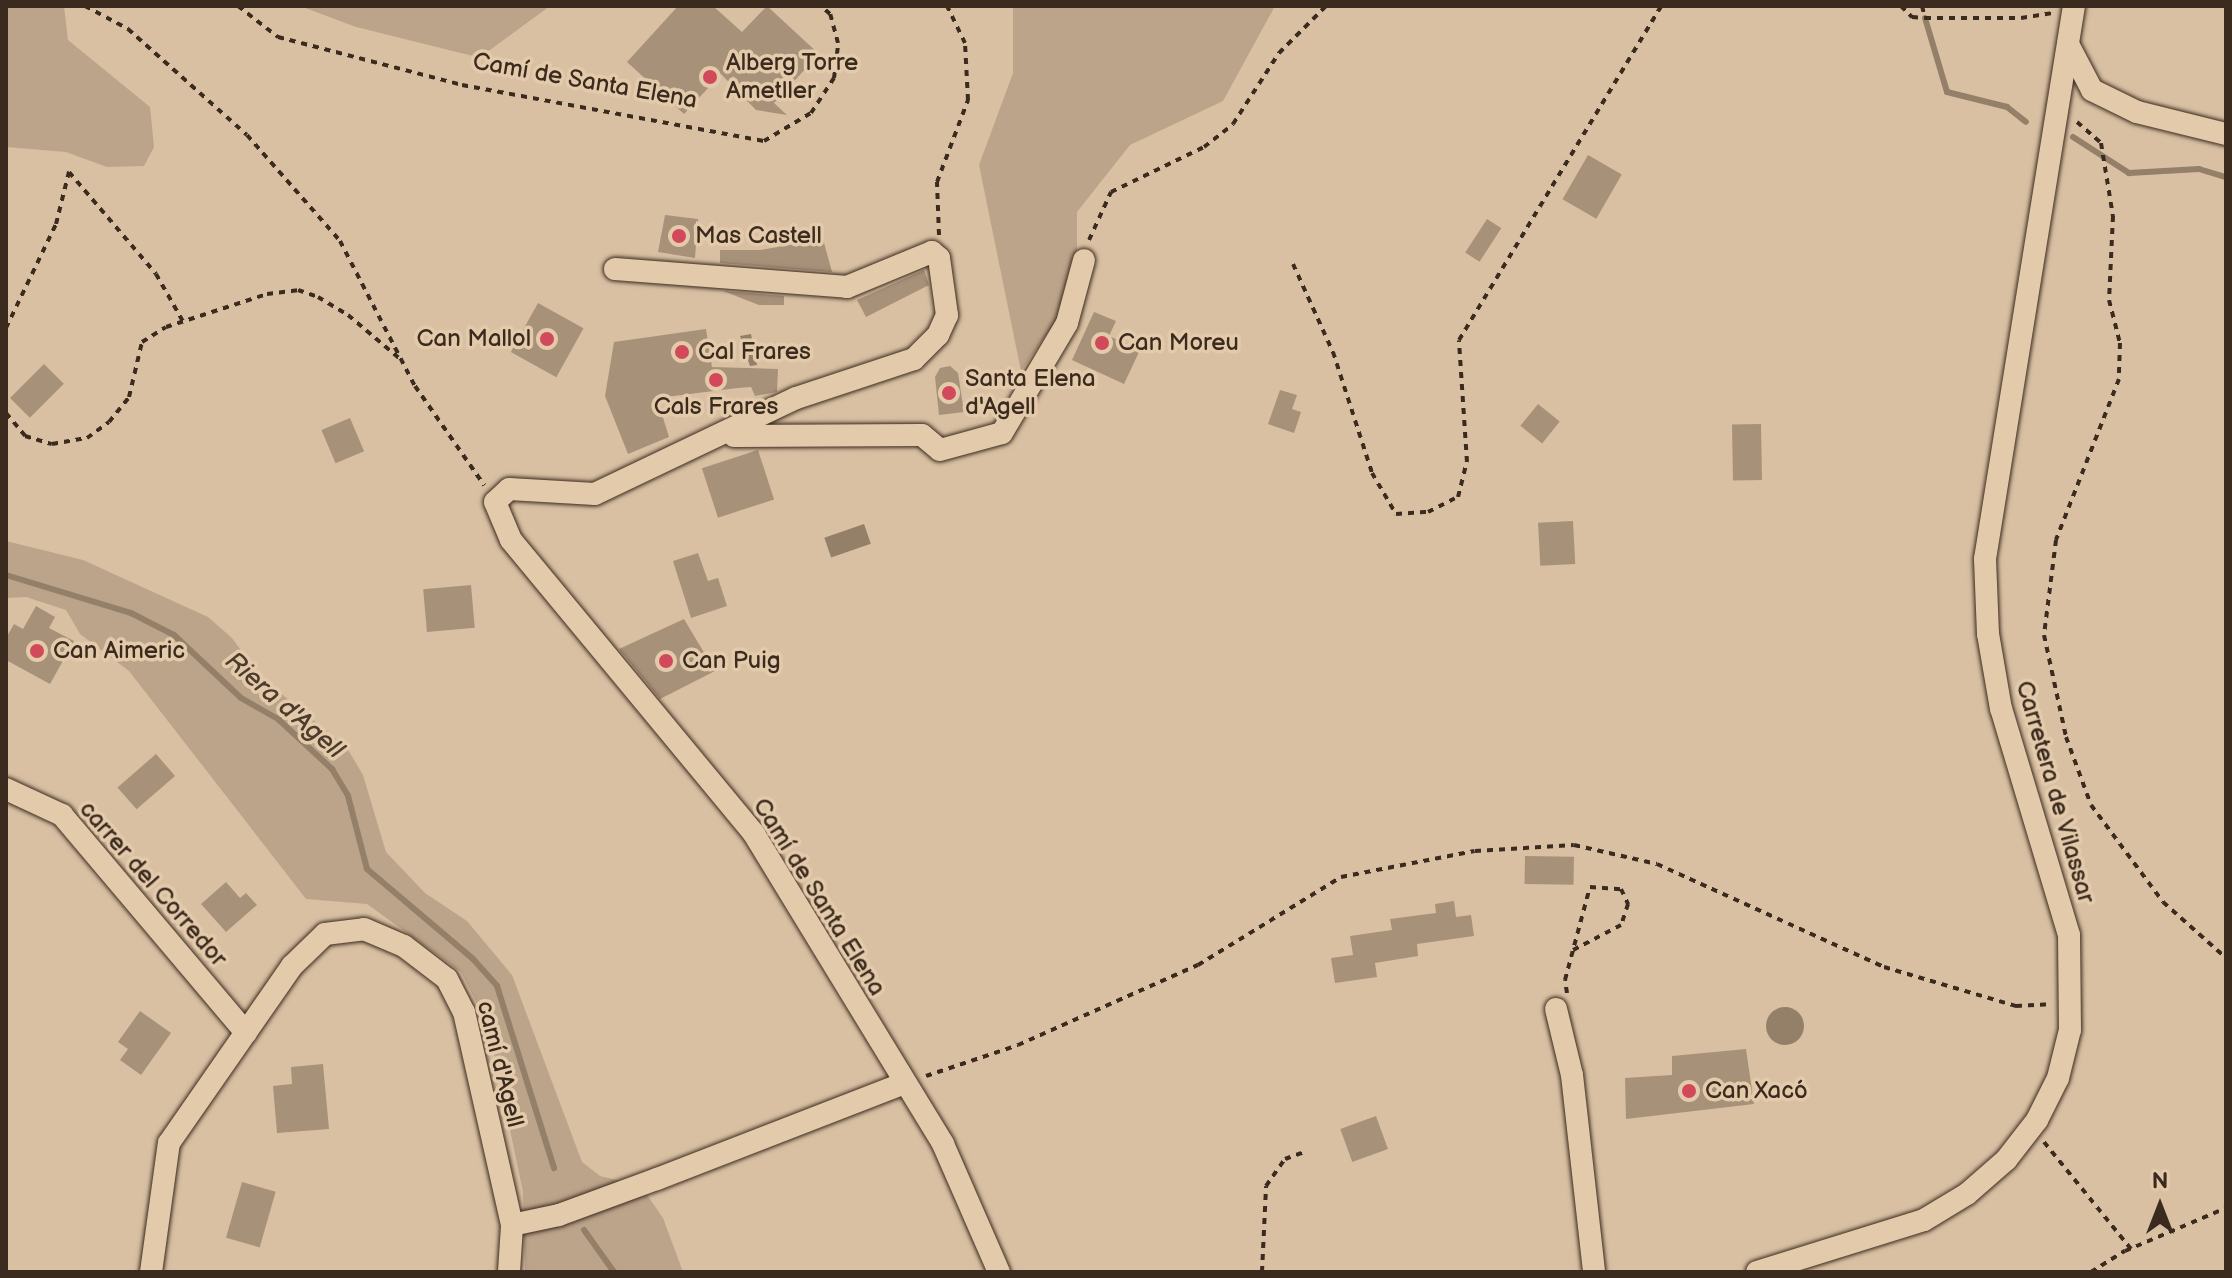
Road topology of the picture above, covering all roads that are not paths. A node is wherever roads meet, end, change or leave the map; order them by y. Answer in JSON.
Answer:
{"nodes":[{"id":1,"x":2074,"y":8,"type":"edge"},
{"id":2,"x":2068,"y":44,"type":"junction"},
{"id":3,"x":2226,"y":134,"type":"edge"},
{"id":4,"x":1084,"y":260,"type":"road end"},
{"id":5,"x":615,"y":269,"type":"dead end"},
{"id":6,"x":721,"y":438,"type":"junction"},
{"id":7,"x":6,"y":789,"type":"edge"},
{"id":8,"x":1556,"y":1009,"type":"dead end"},
{"id":9,"x":246,"y":1033,"type":"junction"},
{"id":10,"x":904,"y":1083,"type":"junction"},
{"id":11,"x":512,"y":1225,"type":"junction"},
{"id":12,"x":151,"y":1272,"type":"edge"},
{"id":13,"x":509,"y":1272,"type":"edge"},
{"id":14,"x":999,"y":1272,"type":"edge"},
{"id":15,"x":1594,"y":1272,"type":"edge"},
{"id":16,"x":1757,"y":1272,"type":"edge"}],
"edges":[{"from":1,"to":2,"type":"street","name":"Carretera de Vilassar"},
{"from":2,"to":3,"type":"street"},
{"from":2,"to":16,"type":"street","name":"Carretera de Vilassar"},
{"from":4,"to":6,"type":"street"},
{"from":5,"to":6,"type":"street"},
{"from":6,"to":10,"type":"street","name":"Camí de Santa Elena"},
{"from":7,"to":9,"type":"street","name":"carrer del Corredor"},
{"from":8,"to":15,"type":"street"},
{"from":9,"to":11,"type":"street","name":"camí d'Agell"},
{"from":9,"to":12,"type":"street","name":"camí d'Agell"},
{"from":10,"to":11,"type":"street"},
{"from":10,"to":14,"type":"street","name":"Camí de Santa Elena"},
{"from":11,"to":13,"type":"street","name":"camí d'Agell"}]}
